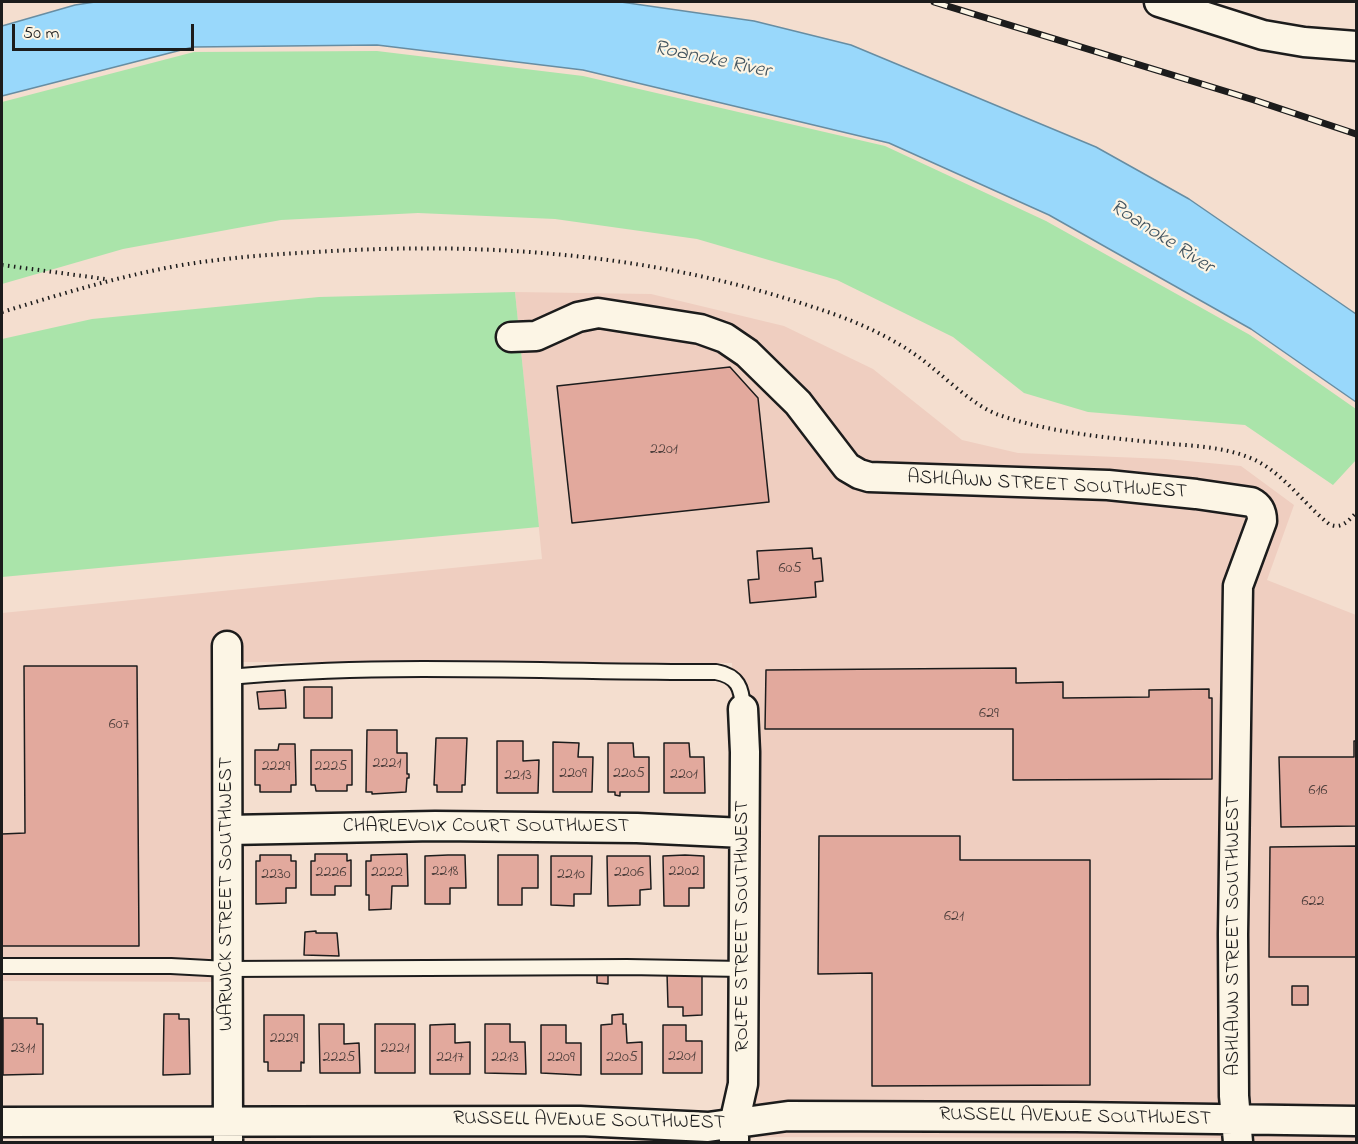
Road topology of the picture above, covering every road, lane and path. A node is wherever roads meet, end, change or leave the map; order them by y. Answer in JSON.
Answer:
{"nodes":[{"id":1,"x":1159,"y":2,"type":"edge"},
{"id":2,"x":1356,"y":46,"type":"edge"},
{"id":3,"x":2,"y":265,"type":"edge"},
{"id":4,"x":109,"y":280,"type":"dead end"},
{"id":5,"x":511,"y":337,"type":"dead end"},
{"id":6,"x":1356,"y":513,"type":"edge"},
{"id":7,"x":1347,"y":522,"type":"dead end"},
{"id":8,"x":227,"y":646,"type":"dead end"},
{"id":9,"x":228,"y":677,"type":"junction"},
{"id":10,"x":743,"y":709,"type":"joint"},
{"id":11,"x":228,"y":830,"type":"junction"},
{"id":12,"x":744,"y":833,"type":"junction"},
{"id":13,"x":2,"y":966,"type":"edge"},
{"id":14,"x":227,"y":969,"type":"junction"},
{"id":15,"x":743,"y":969,"type":"junction"},
{"id":16,"x":1356,"y":1121,"type":"edge"},
{"id":17,"x":2,"y":1122,"type":"edge"},
{"id":18,"x":1237,"y":1131,"type":"edge"},
{"id":19,"x":228,"y":1132,"type":"edge"},
{"id":20,"x":734,"y":1133,"type":"edge"}],
"edges":[{"from":1,"to":2,"type":"street"},
{"from":3,"to":4,"type":"path"},
{"from":5,"to":18,"type":"street","name":"ASHLAWN STREET SOUTHWEST"},
{"from":6,"to":7,"type":"path"},
{"from":8,"to":9,"type":"street","name":"WARWICK STREET SOUTHWEST"},
{"from":9,"to":10,"type":"lane"},
{"from":9,"to":11,"type":"street","name":"WARWICK STREET SOUTHWEST"},
{"from":10,"to":12,"type":"street","name":"ROLFE STREET SOUTHWEST"},
{"from":11,"to":12,"type":"street","name":"CHARLEVOIX COURT SOUTHWEST"},
{"from":11,"to":14,"type":"street","name":"WARWICK STREET SOUTHWEST"},
{"from":12,"to":15,"type":"street","name":"ROLFE STREET SOUTHWEST"},
{"from":13,"to":14,"type":"lane"},
{"from":14,"to":15,"type":"lane"},
{"from":14,"to":19,"type":"street","name":"WARWICK STREET SOUTHWEST"},
{"from":15,"to":20,"type":"street","name":"ROLFE STREET SOUTHWEST"},
{"from":16,"to":18,"type":"street","name":"RUSSELL AVENUE SOUTHWEST"},
{"from":17,"to":19,"type":"street","name":"RUSSELL AVENUE SOUTHWEST"},
{"from":18,"to":20,"type":"street","name":"RUSSELL AVENUE SOUTHWEST"},
{"from":19,"to":20,"type":"street","name":"RUSSELL AVENUE SOUTHWEST"}]}
